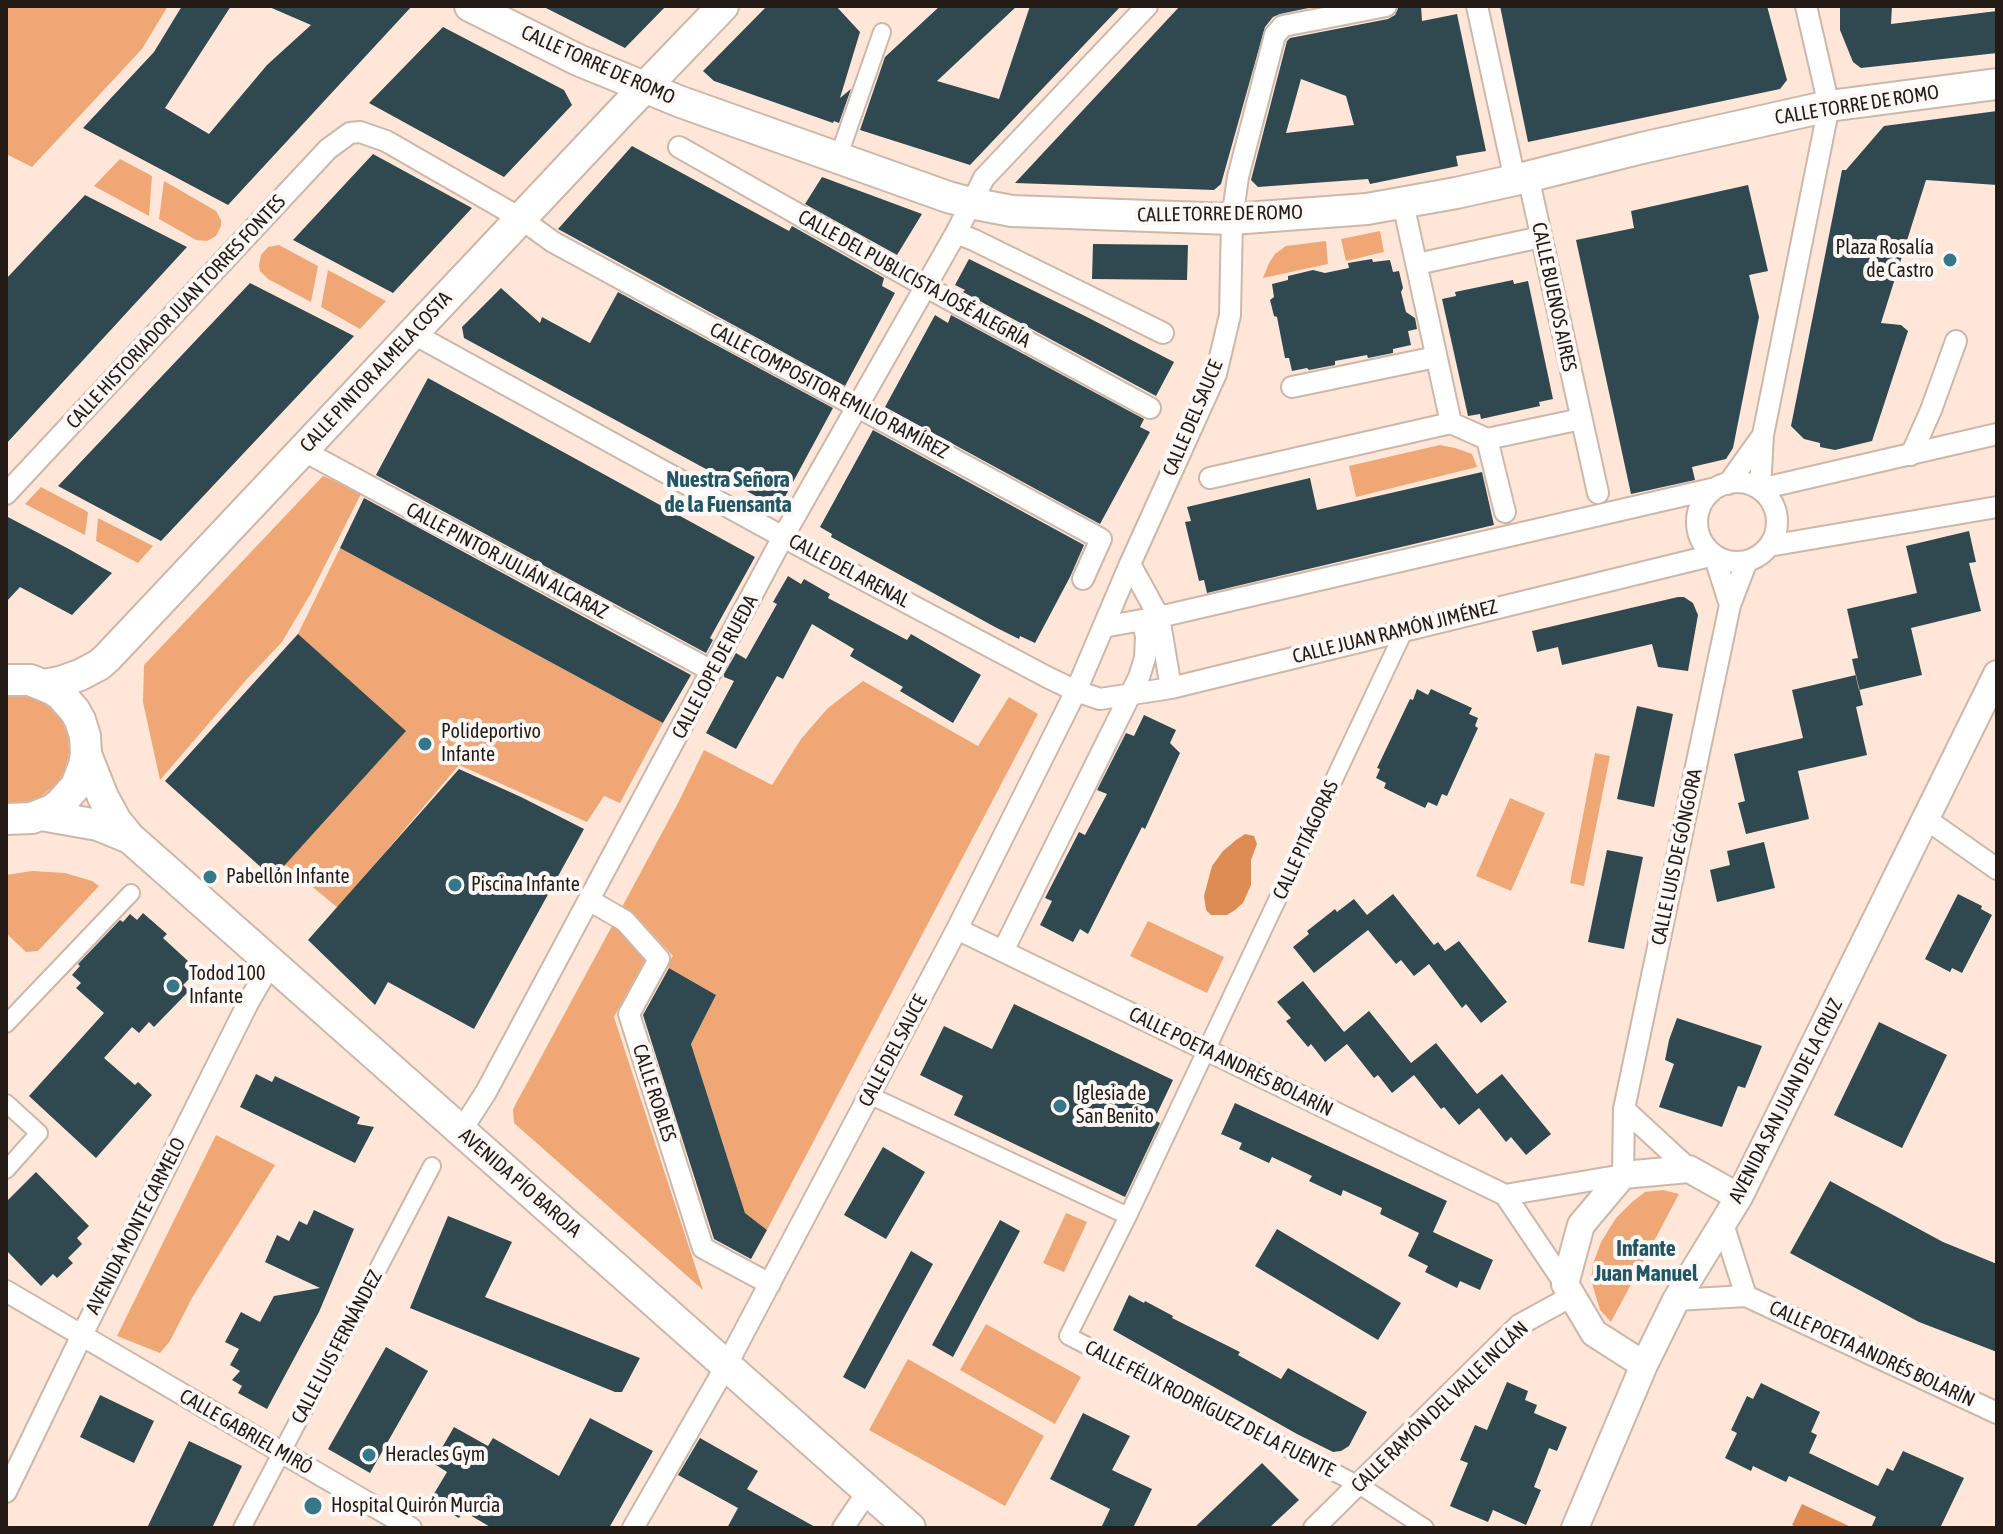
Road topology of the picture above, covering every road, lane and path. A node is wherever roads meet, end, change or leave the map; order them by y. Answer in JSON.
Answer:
{"nodes":[{"id":1,"x":470,"y":6,"type":"edge"},
{"id":2,"x":723,"y":6,"type":"edge"},
{"id":3,"x":1147,"y":6,"type":"edge"},
{"id":4,"x":1386,"y":6,"type":"edge"},
{"id":5,"x":1477,"y":6,"type":"edge"},
{"id":6,"x":1807,"y":6,"type":"edge"},
{"id":7,"x":882,"y":32,"type":"dead end"},
{"id":8,"x":1997,"y":84,"type":"edge"},
{"id":9,"x":644,"y":87,"type":"junction"},
{"id":10,"x":1829,"y":106,"type":"junction"},
{"id":11,"x":350,"y":133,"type":"joint"},
{"id":12,"x":679,"y":147,"type":"dead end"},
{"id":13,"x":838,"y":158,"type":"junction"},
{"id":14,"x":1522,"y":178,"type":"junction"},
{"id":15,"x":970,"y":203,"type":"junction"},
{"id":16,"x":1403,"y":203,"type":"junction"},
{"id":17,"x":520,"y":218,"type":"junction"},
{"id":18,"x":1232,"y":219,"type":"junction"},
{"id":19,"x":956,"y":233,"type":"junction"},
{"id":20,"x":1541,"y":237,"type":"junction"},
{"id":21,"x":1417,"y":264,"type":"junction"},
{"id":22,"x":925,"y":286,"type":"junction"},
{"id":23,"x":412,"y":333,"type":"junction"},
{"id":24,"x":1163,"y":333,"type":"dead end"},
{"id":25,"x":1956,"y":341,"type":"dead end"},
{"id":26,"x":1436,"y":357,"type":"junction"},
{"id":27,"x":1292,"y":387,"type":"dead end"},
{"id":28,"x":858,"y":406,"type":"junction"},
{"id":29,"x":1150,"y":408,"type":"dead end"},
{"id":30,"x":1581,"y":419,"type":"junction"},
{"id":31,"x":1451,"y":423,"type":"junction"},
{"id":32,"x":1997,"y":434,"type":"edge"},
{"id":33,"x":1763,"y":435,"type":"junction"},
{"id":34,"x":1487,"y":439,"type":"junction"},
{"id":35,"x":302,"y":450,"type":"junction"},
{"id":36,"x":1911,"y":455,"type":"junction"},
{"id":37,"x":1210,"y":478,"type":"dead end"},
{"id":38,"x":1722,"y":486,"type":"junction"},
{"id":39,"x":1760,"y":489,"type":"junction"},
{"id":40,"x":1598,"y":493,"type":"dead end"},
{"id":41,"x":6,"y":494,"type":"edge"},
{"id":42,"x":1997,"y":507,"type":"edge"},
{"id":43,"x":1505,"y":512,"type":"dead end"},
{"id":44,"x":783,"y":537,"type":"junction"},
{"id":45,"x":1769,"y":546,"type":"junction"},
{"id":46,"x":1714,"y":555,"type":"junction"},
{"id":47,"x":1747,"y":561,"type":"junction"},
{"id":48,"x":1130,"y":564,"type":"junction"},
{"id":49,"x":1083,"y":579,"type":"dead end"},
{"id":50,"x":1730,"y":605,"type":"junction"},
{"id":51,"x":1151,"y":619,"type":"junction"},
{"id":52,"x":1103,"y":627,"type":"junction"},
{"id":53,"x":1405,"y":629,"type":"junction"},
{"id":54,"x":107,"y":658,"type":"junction"},
{"id":55,"x":712,"y":671,"type":"junction"},
{"id":56,"x":1997,"y":674,"type":"edge"},
{"id":57,"x":6,"y":680,"type":"edge"},
{"id":58,"x":43,"y":685,"type":"junction"},
{"id":59,"x":1171,"y":688,"type":"junction"},
{"id":60,"x":1076,"y":691,"type":"junction"},
{"id":61,"x":1128,"y":696,"type":"junction"},
{"id":62,"x":80,"y":720,"type":"junction"},
{"id":63,"x":86,"y":754,"type":"junction"},
{"id":64,"x":17,"y":819,"type":"edge"},
{"id":65,"x":1926,"y":819,"type":"junction"},
{"id":66,"x":130,"y":838,"type":"junction"},
{"id":67,"x":1997,"y":869,"type":"edge"},
{"id":68,"x":131,"y":893,"type":"dead end"},
{"id":69,"x":589,"y":900,"type":"junction"},
{"id":70,"x":957,"y":929,"type":"junction"},
{"id":71,"x":1003,"y":951,"type":"junction"},
{"id":72,"x":271,"y":963,"type":"junction"},
{"id":73,"x":6,"y":1024,"type":"edge"},
{"id":74,"x":1207,"y":1050,"type":"junction"},
{"id":75,"x":869,"y":1095,"type":"junction"},
{"id":76,"x":6,"y":1103,"type":"edge"},
{"id":77,"x":1624,"y":1109,"type":"junction"},
{"id":78,"x":461,"y":1131,"type":"junction"},
{"id":79,"x":432,"y":1166,"type":"dead end"},
{"id":80,"x":1689,"y":1169,"type":"junction"},
{"id":81,"x":6,"y":1170,"type":"edge"},
{"id":82,"x":1623,"y":1175,"type":"junction"},
{"id":83,"x":1505,"y":1195,"type":"junction"},
{"id":84,"x":1739,"y":1197,"type":"junction"},
{"id":85,"x":1128,"y":1216,"type":"junction"},
{"id":86,"x":1723,"y":1224,"type":"junction"},
{"id":87,"x":770,"y":1284,"type":"junction"},
{"id":88,"x":1568,"y":1290,"type":"junction"},
{"id":89,"x":6,"y":1291,"type":"edge"},
{"id":90,"x":1746,"y":1296,"type":"junction"},
{"id":91,"x":1676,"y":1300,"type":"junction"},
{"id":92,"x":82,"y":1335,"type":"junction"},
{"id":93,"x":1644,"y":1365,"type":"junction"},
{"id":94,"x":726,"y":1366,"type":"junction"},
{"id":95,"x":1997,"y":1413,"type":"edge"},
{"id":96,"x":282,"y":1452,"type":"junction"},
{"id":97,"x":1359,"y":1485,"type":"junction"},
{"id":98,"x":868,"y":1491,"type":"junction"},
{"id":99,"x":6,"y":1492,"type":"edge"},
{"id":100,"x":242,"y":1528,"type":"edge"},
{"id":101,"x":411,"y":1528,"type":"edge"},
{"id":102,"x":633,"y":1528,"type":"edge"},
{"id":103,"x":843,"y":1528,"type":"edge"},
{"id":104,"x":910,"y":1528,"type":"edge"},
{"id":105,"x":1314,"y":1528,"type":"edge"},
{"id":106,"x":1425,"y":1528,"type":"edge"},
{"id":107,"x":1575,"y":1528,"type":"edge"}],
"edges":[{"from":1,"to":9,"type":"main road","name":"CALLE TORRE DE ROMO"},
{"from":2,"to":9,"type":"main road","name":"CALLE PINTOR ALMELA COSTA"},
{"from":3,"to":15,"type":"street","name":"CALLE LOPE DE RUEDA"},
{"from":4,"to":18,"type":"street","name":"CALLE DEL SAUCE"},
{"from":5,"to":14,"type":"street","name":"CALLE BUENOS AIRES"},
{"from":6,"to":10,"type":"street"},
{"from":7,"to":13,"type":"street"},
{"from":8,"to":10,"type":"main road","name":"CALLE TORRE DE ROMO"},
{"from":9,"to":13,"type":"main road","name":"CALLE TORRE DE ROMO"},
{"from":9,"to":17,"type":"main road","name":"CALLE PINTOR ALMELA COSTA"},
{"from":10,"to":14,"type":"main road","name":"CALLE TORRE DE ROMO"},
{"from":10,"to":33,"type":"street","name":"CALLE LUIS DE GÓNGORA"},
{"from":11,"to":17,"type":"street","name":"CALLE COMPOSITOR EMILIO RAMÍREZ"},
{"from":11,"to":41,"type":"street","name":"CALLE HISTORIADOR JUAN TORRES FONTES"},
{"from":12,"to":22,"type":"street","name":"CALLE DEL PUBLICISTA JOSÉ ALEGRÍA"},
{"from":13,"to":15,"type":"main road","name":"CALLE TORRE DE ROMO"},
{"from":14,"to":16,"type":"main road","name":"CALLE TORRE DE ROMO"},
{"from":14,"to":20,"type":"street","name":"CALLE BUENOS AIRES"},
{"from":15,"to":18,"type":"main road","name":"CALLE TORRE DE ROMO"},
{"from":15,"to":19,"type":"street","name":"CALLE LOPE DE RUEDA"},
{"from":16,"to":18,"type":"main road","name":"CALLE TORRE DE ROMO"},
{"from":16,"to":21,"type":"street"},
{"from":17,"to":23,"type":"main road","name":"CALLE PINTOR ALMELA COSTA"},
{"from":17,"to":28,"type":"street","name":"CALLE COMPOSITOR EMILIO RAMÍREZ"},
{"from":18,"to":48,"type":"street","name":"CALLE DEL SAUCE"},
{"from":19,"to":22,"type":"street","name":"CALLE LOPE DE RUEDA"},
{"from":19,"to":24,"type":"street"},
{"from":20,"to":21,"type":"street"},
{"from":20,"to":30,"type":"street","name":"CALLE BUENOS AIRES"},
{"from":21,"to":26,"type":"street"},
{"from":22,"to":28,"type":"street","name":"CALLE LOPE DE RUEDA"},
{"from":22,"to":29,"type":"street","name":"CALLE DEL PUBLICISTA JOSÉ ALEGRÍA"},
{"from":23,"to":35,"type":"main road","name":"CALLE PINTOR ALMELA COSTA"},
{"from":23,"to":44,"type":"street","name":"CALLE DEL ARENAL"},
{"from":25,"to":36,"type":"street"},
{"from":26,"to":27,"type":"street"},
{"from":26,"to":31,"type":"street"},
{"from":28,"to":44,"type":"street","name":"CALLE LOPE DE RUEDA"},
{"from":28,"to":49,"type":"street","name":"CALLE COMPOSITOR EMILIO RAMÍREZ"},
{"from":30,"to":34,"type":"street"},
{"from":30,"to":40,"type":"street","name":"CALLE BUENOS AIRES"},
{"from":31,"to":34,"type":"street"},
{"from":31,"to":37,"type":"street"},
{"from":32,"to":36,"type":"street"},
{"from":33,"to":38,"type":"street","name":"CALLE LUIS DE GÓNGORA"},
{"from":33,"to":39,"type":"street","name":"CALLE LUIS DE GÓNGORA"},
{"from":34,"to":43,"type":"street"},
{"from":35,"to":54,"type":"main road","name":"CALLE PINTOR ALMELA COSTA"},
{"from":35,"to":55,"type":"street","name":"CALLE PINTOR JULIÁN ALCARAZ"},
{"from":36,"to":39,"type":"street"},
{"from":38,"to":39,"type":"street"},
{"from":38,"to":46,"type":"street","name":"CALLE LUIS DE GÓNGORA"},
{"from":38,"to":51,"type":"street"},
{"from":39,"to":45,"type":"street","name":"CALLE LUIS DE GÓNGORA"},
{"from":42,"to":45,"type":"street"},
{"from":44,"to":55,"type":"street","name":"CALLE LOPE DE RUEDA"},
{"from":44,"to":60,"type":"street","name":"CALLE DEL ARENAL"},
{"from":45,"to":47,"type":"street"},
{"from":46,"to":47,"type":"street"},
{"from":46,"to":50,"type":"street","name":"CALLE LUIS DE GÓNGORA"},
{"from":46,"to":53,"type":"street","name":"CALLE JUAN RAMÓN JIMÉNEZ"},
{"from":47,"to":50,"type":"street","name":"CALLE LUIS DE GÓNGORA"},
{"from":48,"to":51,"type":"street"},
{"from":48,"to":52,"type":"street","name":"CALLE DEL SAUCE"},
{"from":50,"to":77,"type":"street","name":"CALLE LUIS DE GÓNGORA"},
{"from":51,"to":52,"type":"street"},
{"from":51,"to":59,"type":"street"},
{"from":51,"to":61,"type":"street"},
{"from":52,"to":60,"type":"street","name":"CALLE DEL SAUCE"},
{"from":53,"to":59,"type":"street","name":"CALLE JUAN RAMÓN JIMÉNEZ"},
{"from":53,"to":74,"type":"street","name":"CALLE PITÁGORAS"},
{"from":54,"to":58,"type":"main road","name":"CALLE PINTOR ALMELA COSTA"},
{"from":54,"to":62,"type":"main road","name":"CALLE PINTOR ALMELA COSTA"},
{"from":55,"to":69,"type":"street","name":"CALLE LOPE DE RUEDA"},
{"from":56,"to":65,"type":"street","name":"AVENIDA SAN JUAN DE LA CRUZ"},
{"from":57,"to":58,"type":"main road"},
{"from":58,"to":62,"type":"main road"},
{"from":59,"to":61,"type":"street","name":"CALLE JUAN RAMÓN JIMÉNEZ"},
{"from":60,"to":61,"type":"street","name":"CALLE JUAN RAMÓN JIMÉNEZ"},
{"from":60,"to":70,"type":"street","name":"CALLE DEL SAUCE"},
{"from":61,"to":71,"type":"street"},
{"from":62,"to":63,"type":"main road","name":"AVENIDA PÍO BAROJA"},
{"from":63,"to":64,"type":"main road"},
{"from":63,"to":66,"type":"main road","name":"AVENIDA PÍO BAROJA"},
{"from":64,"to":66,"type":"main road","name":"AVENIDA PÍO BAROJA"},
{"from":65,"to":67,"type":"street"},
{"from":65,"to":84,"type":"street","name":"AVENIDA SAN JUAN DE LA CRUZ"},
{"from":66,"to":72,"type":"main road","name":"AVENIDA PÍO BAROJA"},
{"from":68,"to":73,"type":"street"},
{"from":69,"to":78,"type":"street","name":"CALLE LOPE DE RUEDA"},
{"from":69,"to":87,"type":"street","name":"CALLE ROBLES"},
{"from":70,"to":71,"type":"street","name":"CALLE POETA ANDRÉS BOLARÍN"},
{"from":70,"to":75,"type":"street","name":"CALLE DEL SAUCE"},
{"from":71,"to":74,"type":"street","name":"CALLE POETA ANDRÉS BOLARÍN"},
{"from":72,"to":78,"type":"main road","name":"AVENIDA PÍO BAROJA"},
{"from":72,"to":92,"type":"street","name":"AVENIDA MONTE CARMELO"},
{"from":74,"to":83,"type":"street","name":"CALLE POETA ANDRÉS BOLARÍN"},
{"from":74,"to":85,"type":"street","name":"CALLE FÉLIX RODRÍGUEZ DE LA FUENTE"},
{"from":75,"to":85,"type":"street"},
{"from":75,"to":87,"type":"street","name":"CALLE DEL SAUCE"},
{"from":76,"to":81,"type":"street"},
{"from":77,"to":80,"type":"street"},
{"from":77,"to":82,"type":"street","name":"CALLE LUIS DE GÓNGORA"},
{"from":78,"to":94,"type":"main road","name":"AVENIDA PÍO BAROJA"},
{"from":79,"to":96,"type":"street","name":"CALLE LUIS FERNÁNDEZ"},
{"from":80,"to":82,"type":"street"},
{"from":80,"to":84,"type":"street"},
{"from":82,"to":83,"type":"street"},
{"from":82,"to":88,"type":"street"},
{"from":83,"to":88,"type":"street"},
{"from":84,"to":86,"type":"street","name":"AVENIDA SAN JUAN DE LA CRUZ"},
{"from":85,"to":97,"type":"street","name":"CALLE FÉLIX RODRÍGUEZ DE LA FUENTE"},
{"from":86,"to":90,"type":"street","name":"CALLE POETA ANDRÉS BOLARÍN"},
{"from":86,"to":91,"type":"street","name":"AVENIDA SAN JUAN DE LA CRUZ"},
{"from":87,"to":94,"type":"street","name":"CALLE DEL SAUCE"},
{"from":88,"to":93,"type":"street"},
{"from":88,"to":97,"type":"street","name":"CALLE RAMÓN DEL VALLE INCLÁN"},
{"from":89,"to":92,"type":"street","name":"CALLE GABRIEL MIRÓ"},
{"from":90,"to":91,"type":"street","name":"CALLE POETA ANDRÉS BOLARÍN"},
{"from":90,"to":95,"type":"street","name":"CALLE POETA ANDRÉS BOLARÍN"},
{"from":91,"to":93,"type":"street","name":"AVENIDA SAN JUAN DE LA CRUZ"},
{"from":92,"to":96,"type":"street","name":"CALLE GABRIEL MIRÓ"},
{"from":92,"to":99,"type":"street","name":"AVENIDA MONTE CARMELO"},
{"from":93,"to":107,"type":"street","name":"AVENIDA SAN JUAN DE LA CRUZ"},
{"from":94,"to":98,"type":"main road","name":"AVENIDA PÍO BAROJA"},
{"from":94,"to":102,"type":"street","name":"CALLE DEL SAUCE"},
{"from":96,"to":100,"type":"street","name":"CALLE LUIS FERNÁNDEZ"},
{"from":96,"to":101,"type":"street","name":"CALLE GABRIEL MIRÓ"},
{"from":97,"to":105,"type":"street","name":"CALLE RAMÓN DEL VALLE INCLÁN"},
{"from":97,"to":106,"type":"street","name":"CALLE FÉLIX RODRÍGUEZ DE LA FUENTE"},
{"from":98,"to":103,"type":"street"},
{"from":98,"to":104,"type":"main road","name":"AVENIDA PÍO BAROJA"}]}
